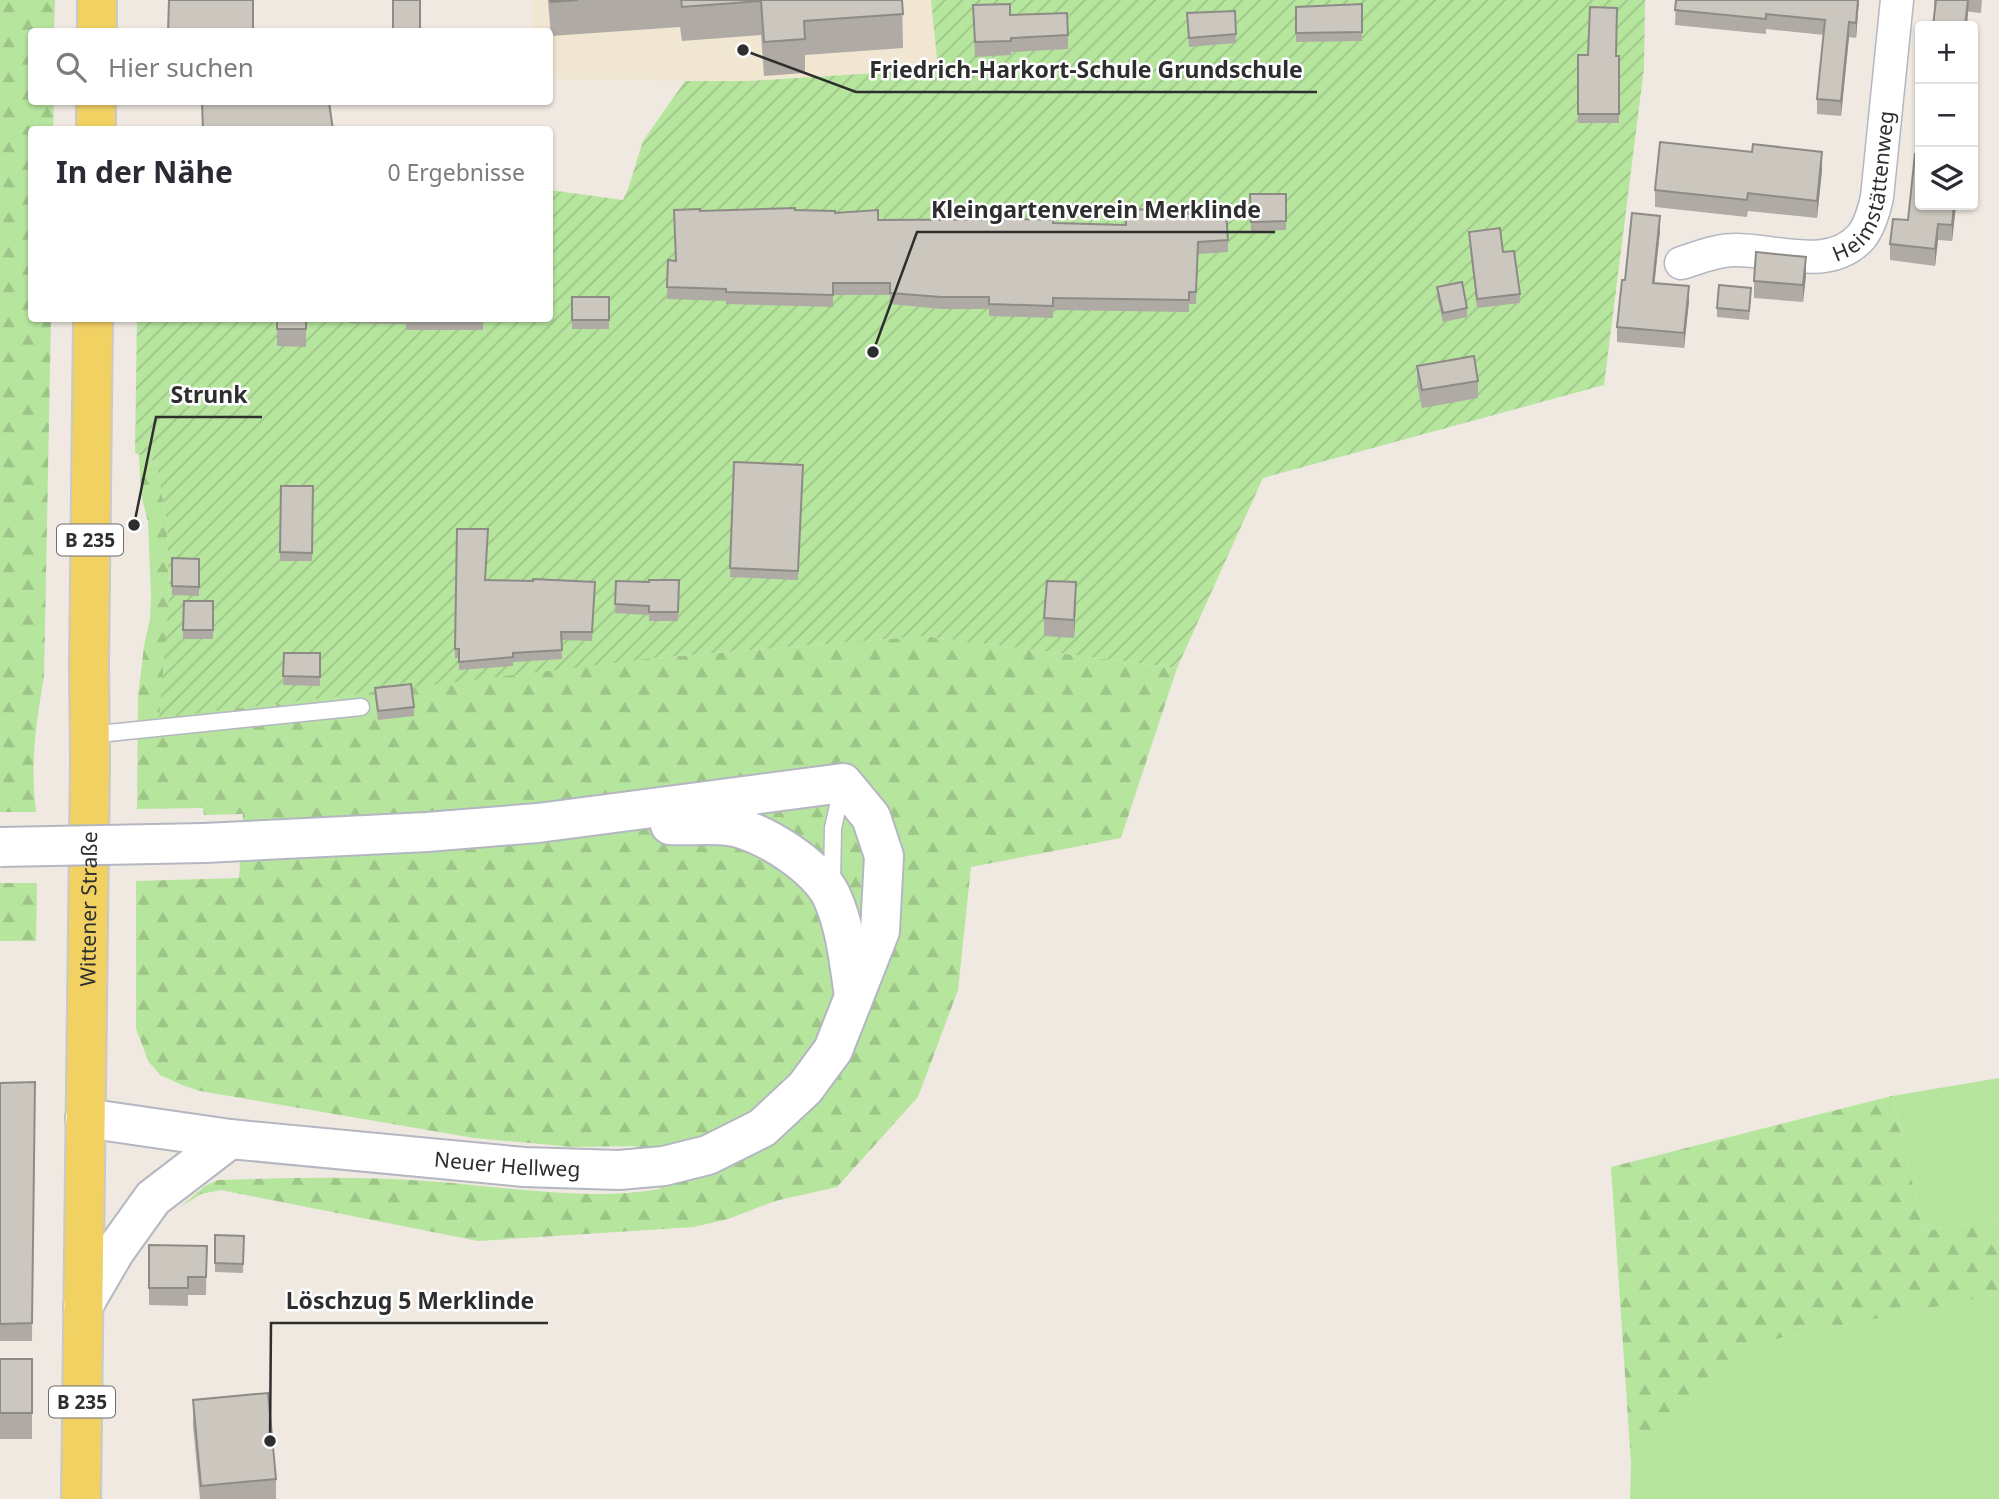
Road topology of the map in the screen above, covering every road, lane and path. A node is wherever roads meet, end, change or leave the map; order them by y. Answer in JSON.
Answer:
{"nodes":[{"id":1,"x":97,"y":0,"type":"edge"},
{"id":2,"x":1897,"y":0,"type":"edge"},
{"id":3,"x":97,"y":28,"type":"edge"},
{"id":4,"x":96,"y":105,"type":"edge"},
{"id":5,"x":96,"y":126,"type":"edge"},
{"id":6,"x":1681,"y":263,"type":"dead end"},
{"id":7,"x":93,"y":322,"type":"edge"},
{"id":8,"x":361,"y":707,"type":"dead end"},
{"id":9,"x":89,"y":735,"type":"junction"},
{"id":10,"x":844,"y":783,"type":"junction"},
{"id":11,"x":538,"y":823,"type":"junction"},
{"id":12,"x":0,"y":847,"type":"edge"},
{"id":13,"x":832,"y":894,"type":"junction"},
{"id":14,"x":855,"y":997,"type":"junction"},
{"id":15,"x":85,"y":1118,"type":"junction"},
{"id":16,"x":230,"y":1139,"type":"junction"},
{"id":17,"x":83,"y":1306,"type":"junction"},
{"id":18,"x":80,"y":1499,"type":"edge"}],
"edges":[{"from":1,"to":3,"type":"main road"},
{"from":2,"to":6,"type":"street","name":"Heimstättenweg"},
{"from":4,"to":5,"type":"main road"},
{"from":7,"to":9,"type":"main road","name":"Wittener Straße","number":"B 235"},
{"from":8,"to":9,"type":"lane"},
{"from":9,"to":15,"type":"main road","name":"Wittener Straße","number":"B 235"},
{"from":10,"to":11,"type":"main road"},
{"from":10,"to":13,"type":"lane"},
{"from":10,"to":14,"type":"main road","name":"Neuer Hellweg"},
{"from":11,"to":12,"type":"main road","bridge":true},
{"from":11,"to":13,"type":"main road"},
{"from":13,"to":14,"type":"main road"},
{"from":14,"to":16,"type":"main road","name":"Neuer Hellweg"},
{"from":15,"to":16,"type":"main road","name":"Neuer Hellweg"},
{"from":15,"to":17,"type":"main road","name":"Wittener Straße","number":"B 235"},
{"from":16,"to":17,"type":"main road","number":"B 235"},
{"from":17,"to":18,"type":"main road","name":"Wittener Straße","number":"B 235"}]}
